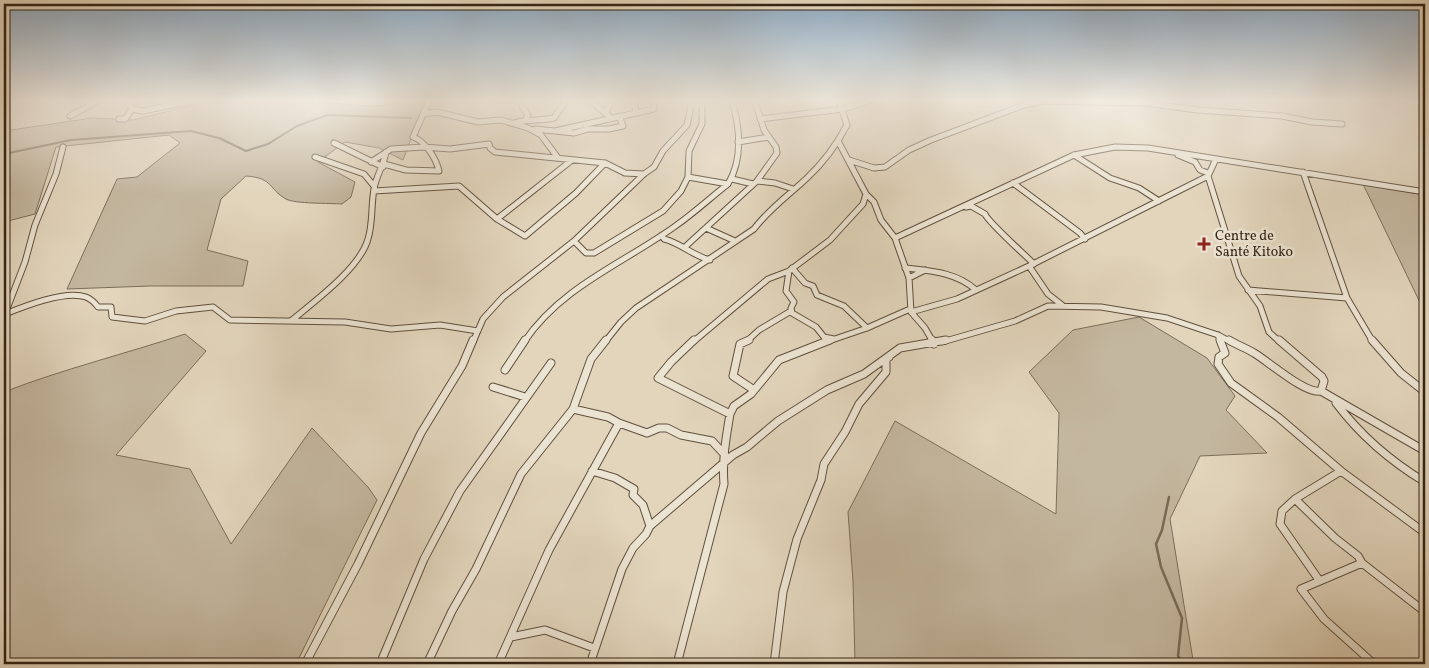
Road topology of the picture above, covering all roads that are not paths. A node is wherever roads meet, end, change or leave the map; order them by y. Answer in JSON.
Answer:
{"nodes":[{"id":1,"x":415,"y":132,"type":"edge"},
{"id":2,"x":536,"y":132,"type":"edge"},
{"id":3,"x":682,"y":132,"type":"edge"},
{"id":4,"x":698,"y":132,"type":"edge"},
{"id":5,"x":737,"y":132,"type":"edge"},
{"id":6,"x":766,"y":132,"type":"edge"},
{"id":7,"x":843,"y":132,"type":"edge"},
{"id":8,"x":952,"y":132,"type":"edge"},
{"id":9,"x":769,"y":138,"type":"junction"},
{"id":10,"x":838,"y":141,"type":"junction"},
{"id":11,"x":738,"y":142,"type":"junction"},
{"id":12,"x":334,"y":143,"type":"dead end"},
{"id":13,"x":424,"y":147,"type":"junction"},
{"id":14,"x":63,"y":148,"type":"dead end"},
{"id":15,"x":386,"y":152,"type":"junction"},
{"id":16,"x":1172,"y":152,"type":"junction"},
{"id":17,"x":1074,"y":155,"type":"junction"},
{"id":18,"x":315,"y":157,"type":"dead end"},
{"id":19,"x":558,"y":158,"type":"junction"},
{"id":20,"x":1216,"y":159,"type":"junction"},
{"id":21,"x":572,"y":160,"type":"junction"},
{"id":22,"x":849,"y":160,"type":"junction"},
{"id":23,"x":371,"y":162,"type":"junction"},
{"id":24,"x":605,"y":163,"type":"junction"},
{"id":25,"x":384,"y":166,"type":"junction"},
{"id":26,"x":1303,"y":172,"type":"junction"},
{"id":27,"x":644,"y":174,"type":"junction"},
{"id":28,"x":1208,"y":174,"type":"junction"},
{"id":29,"x":688,"y":177,"type":"junction"},
{"id":30,"x":730,"y":181,"type":"junction"},
{"id":31,"x":755,"y":183,"type":"junction"},
{"id":32,"x":1013,"y":183,"type":"junction"},
{"id":33,"x":374,"y":188,"type":"junction"},
{"id":34,"x":793,"y":189,"type":"junction"},
{"id":35,"x":1425,"y":192,"type":"edge"},
{"id":36,"x":866,"y":194,"type":"junction"},
{"id":37,"x":1160,"y":201,"type":"junction"},
{"id":38,"x":874,"y":202,"type":"junction"},
{"id":39,"x":863,"y":204,"type":"junction"},
{"id":40,"x":962,"y":208,"type":"junction"},
{"id":41,"x":497,"y":219,"type":"junction"},
{"id":42,"x":706,"y":228,"type":"junction"},
{"id":43,"x":662,"y":235,"type":"junction"},
{"id":44,"x":895,"y":238,"type":"junction"},
{"id":45,"x":1084,"y":239,"type":"junction"},
{"id":46,"x":574,"y":241,"type":"junction"},
{"id":47,"x":735,"y":241,"type":"junction"},
{"id":48,"x":686,"y":246,"type":"junction"},
{"id":49,"x":710,"y":260,"type":"junction"},
{"id":50,"x":1031,"y":265,"type":"junction"},
{"id":51,"x":906,"y":268,"type":"junction"},
{"id":52,"x":791,"y":269,"type":"junction"},
{"id":53,"x":925,"y":270,"type":"junction"},
{"id":54,"x":909,"y":278,"type":"junction"},
{"id":55,"x":976,"y":290,"type":"junction"},
{"id":56,"x":1248,"y":290,"type":"junction"},
{"id":57,"x":1348,"y":298,"type":"junction"},
{"id":58,"x":1062,"y":305,"type":"junction"},
{"id":59,"x":791,"y":311,"type":"junction"},
{"id":60,"x":911,"y":311,"type":"junction"},
{"id":61,"x":292,"y":320,"type":"junction"},
{"id":62,"x":867,"y":328,"type":"junction"},
{"id":63,"x":478,"y":331,"type":"junction"},
{"id":64,"x":1218,"y":335,"type":"junction"},
{"id":65,"x":836,"y":339,"type":"junction"},
{"id":66,"x":934,"y":344,"type":"junction"},
{"id":67,"x":900,"y":348,"type":"junction"},
{"id":68,"x":551,"y":363,"type":"dead end"},
{"id":69,"x":505,"y":370,"type":"dead end"},
{"id":70,"x":493,"y":388,"type":"dead end"},
{"id":71,"x":754,"y":390,"type":"junction"},
{"id":72,"x":1321,"y":391,"type":"junction"},
{"id":73,"x":1425,"y":392,"type":"edge"},
{"id":74,"x":525,"y":397,"type":"junction"},
{"id":75,"x":1334,"y":400,"type":"junction"},
{"id":76,"x":573,"y":408,"type":"junction"},
{"id":77,"x":730,"y":414,"type":"junction"},
{"id":78,"x":619,"y":423,"type":"junction"},
{"id":79,"x":1425,"y":451,"type":"edge"},
{"id":80,"x":725,"y":455,"type":"junction"},
{"id":81,"x":722,"y":464,"type":"junction"},
{"id":82,"x":592,"y":471,"type":"junction"},
{"id":83,"x":1341,"y":471,"type":"junction"},
{"id":84,"x":1425,"y":482,"type":"edge"},
{"id":85,"x":1296,"y":499,"type":"junction"},
{"id":86,"x":650,"y":526,"type":"junction"},
{"id":87,"x":1425,"y":533,"type":"edge"},
{"id":88,"x":1362,"y":563,"type":"junction"},
{"id":89,"x":1319,"y":580,"type":"junction"},
{"id":90,"x":1425,"y":612,"type":"edge"},
{"id":91,"x":511,"y":637,"type":"junction"},
{"id":92,"x":594,"y":648,"type":"junction"},
{"id":93,"x":305,"y":664,"type":"edge"},
{"id":94,"x":380,"y":664,"type":"edge"},
{"id":95,"x":427,"y":664,"type":"edge"},
{"id":96,"x":498,"y":664,"type":"edge"},
{"id":97,"x":590,"y":664,"type":"edge"},
{"id":98,"x":677,"y":664,"type":"edge"},
{"id":99,"x":774,"y":664,"type":"edge"},
{"id":100,"x":1374,"y":664,"type":"edge"}],
"edges":[{"from":1,"to":13,"type":"street"},
{"from":2,"to":19,"type":"street"},
{"from":3,"to":27,"type":"street"},
{"from":4,"to":29,"type":"street"},
{"from":5,"to":11,"type":"street"},
{"from":6,"to":9,"type":"street"},
{"from":7,"to":10,"type":"street"},
{"from":8,"to":22,"type":"street"},
{"from":9,"to":11,"type":"street"},
{"from":9,"to":31,"type":"street"},
{"from":10,"to":22,"type":"street"},
{"from":10,"to":34,"type":"street"},
{"from":11,"to":30,"type":"street"},
{"from":12,"to":23,"type":"street"},
{"from":13,"to":15,"type":"street"},
{"from":13,"to":19,"type":"street"},
{"from":13,"to":25,"type":"street"},
{"from":14,"to":61,"type":"street"},
{"from":15,"to":23,"type":"street"},
{"from":15,"to":25,"type":"street"},
{"from":16,"to":17,"type":"street"},
{"from":16,"to":20,"type":"street"},
{"from":16,"to":28,"type":"street"},
{"from":17,"to":32,"type":"street"},
{"from":17,"to":37,"type":"street"},
{"from":18,"to":33,"type":"street"},
{"from":19,"to":21,"type":"street"},
{"from":20,"to":26,"type":"street"},
{"from":20,"to":28,"type":"street"},
{"from":21,"to":24,"type":"street"},
{"from":21,"to":41,"type":"street"},
{"from":22,"to":36,"type":"street"},
{"from":23,"to":25,"type":"street"},
{"from":24,"to":27,"type":"street"},
{"from":24,"to":41,"type":"street"},
{"from":25,"to":33,"type":"street"},
{"from":26,"to":35,"type":"street"},
{"from":26,"to":57,"type":"street"},
{"from":27,"to":46,"type":"street"},
{"from":28,"to":37,"type":"street"},
{"from":28,"to":56,"type":"street"},
{"from":29,"to":30,"type":"street"},
{"from":29,"to":46,"type":"street"},
{"from":30,"to":31,"type":"street"},
{"from":30,"to":43,"type":"street"},
{"from":31,"to":34,"type":"street"},
{"from":31,"to":42,"type":"street"},
{"from":32,"to":40,"type":"street"},
{"from":32,"to":45,"type":"street"},
{"from":33,"to":41,"type":"street"},
{"from":33,"to":61,"type":"street"},
{"from":34,"to":47,"type":"street"},
{"from":36,"to":38,"type":"street"},
{"from":36,"to":39,"type":"street"},
{"from":37,"to":45,"type":"street"},
{"from":38,"to":39,"type":"street"},
{"from":38,"to":44,"type":"street"},
{"from":39,"to":52,"type":"street"},
{"from":40,"to":44,"type":"street"},
{"from":40,"to":50,"type":"street"},
{"from":42,"to":47,"type":"street"},
{"from":42,"to":48,"type":"street"},
{"from":43,"to":48,"type":"street"},
{"from":43,"to":69,"type":"street"},
{"from":44,"to":51,"type":"street"},
{"from":45,"to":50,"type":"street"},
{"from":46,"to":63,"type":"street"},
{"from":47,"to":49,"type":"street"},
{"from":48,"to":49,"type":"street"},
{"from":49,"to":76,"type":"street"},
{"from":50,"to":55,"type":"street"},
{"from":50,"to":58,"type":"street"},
{"from":51,"to":53,"type":"street"},
{"from":51,"to":54,"type":"street"},
{"from":52,"to":59,"type":"street"},
{"from":52,"to":62,"type":"street"},
{"from":52,"to":77,"type":"street"},
{"from":53,"to":54,"type":"street"},
{"from":53,"to":55,"type":"street"},
{"from":54,"to":60,"type":"street"},
{"from":55,"to":60,"type":"street"},
{"from":56,"to":57,"type":"street"},
{"from":56,"to":72,"type":"street"},
{"from":57,"to":73,"type":"street"},
{"from":58,"to":64,"type":"street"},
{"from":58,"to":66,"type":"street"},
{"from":59,"to":65,"type":"street"},
{"from":59,"to":71,"type":"street"},
{"from":60,"to":62,"type":"street"},
{"from":60,"to":66,"type":"street"},
{"from":61,"to":63,"type":"street"},
{"from":62,"to":65,"type":"street"},
{"from":63,"to":93,"type":"street"},
{"from":64,"to":72,"type":"street"},
{"from":64,"to":83,"type":"street"},
{"from":65,"to":71,"type":"street"},
{"from":66,"to":67,"type":"street"},
{"from":67,"to":81,"type":"street"},
{"from":67,"to":99,"type":"street"},
{"from":68,"to":74,"type":"street"},
{"from":70,"to":74,"type":"street"},
{"from":71,"to":77,"type":"street"},
{"from":72,"to":75,"type":"street"},
{"from":74,"to":94,"type":"street"},
{"from":75,"to":79,"type":"street"},
{"from":75,"to":84,"type":"street"},
{"from":76,"to":78,"type":"street"},
{"from":76,"to":95,"type":"street"},
{"from":77,"to":80,"type":"street"},
{"from":78,"to":80,"type":"street"},
{"from":78,"to":82,"type":"street"},
{"from":80,"to":81,"type":"street"},
{"from":81,"to":86,"type":"street"},
{"from":81,"to":98,"type":"street"},
{"from":82,"to":86,"type":"street"},
{"from":82,"to":91,"type":"street"},
{"from":83,"to":85,"type":"street"},
{"from":83,"to":87,"type":"street"},
{"from":85,"to":88,"type":"street"},
{"from":85,"to":89,"type":"street"},
{"from":86,"to":92,"type":"street"},
{"from":88,"to":89,"type":"street"},
{"from":88,"to":90,"type":"street"},
{"from":89,"to":100,"type":"street"},
{"from":91,"to":92,"type":"street"},
{"from":91,"to":96,"type":"street"},
{"from":92,"to":97,"type":"street"}]}
